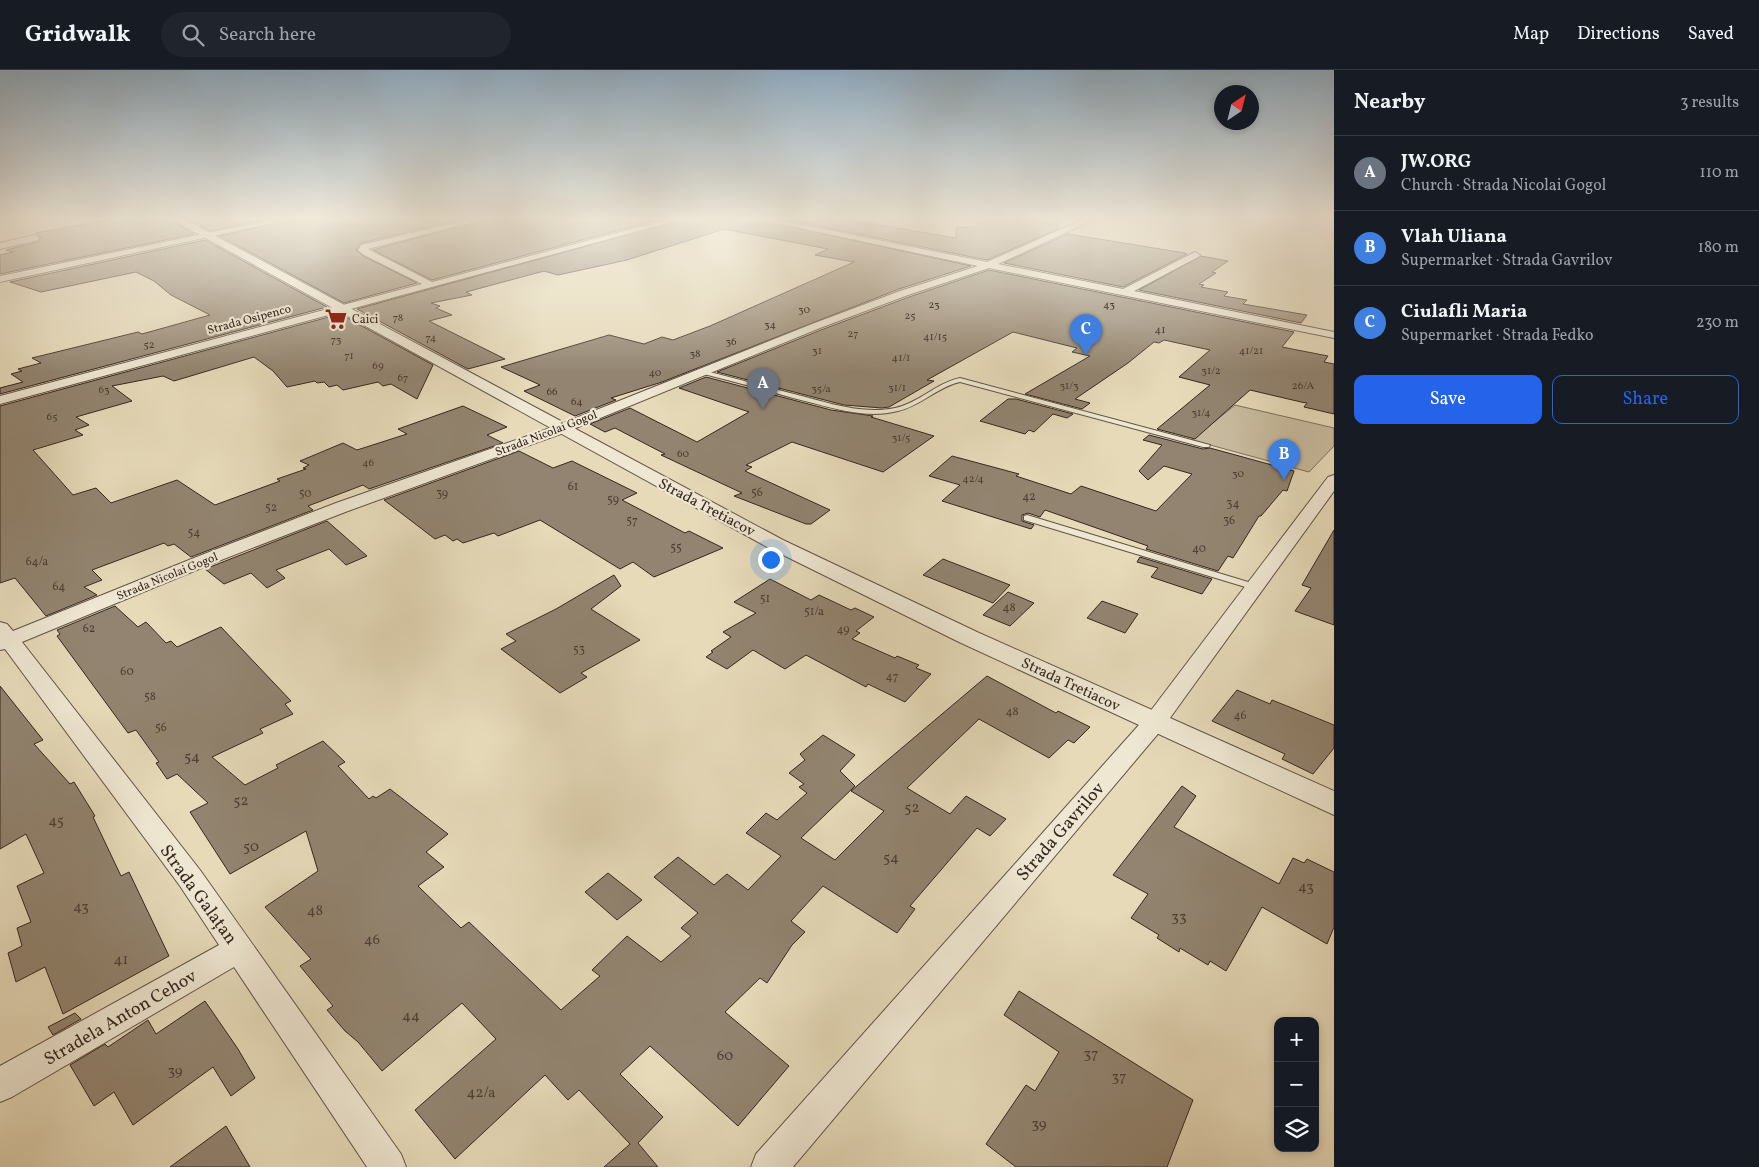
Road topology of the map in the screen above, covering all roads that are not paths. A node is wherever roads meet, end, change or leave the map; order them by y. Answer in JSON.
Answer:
{"nodes":[{"id":1,"x":41,"y":270,"type":"edge"},
{"id":2,"x":271,"y":270,"type":"edge"},
{"id":3,"x":401,"y":270,"type":"edge"},
{"id":4,"x":487,"y":270,"type":"edge"},
{"id":5,"x":973,"y":270,"type":"edge"},
{"id":6,"x":1007,"y":270,"type":"edge"},
{"id":7,"x":1167,"y":270,"type":"edge"},
{"id":8,"x":0,"y":279,"type":"edge"},
{"id":9,"x":431,"y":285,"type":"junction"},
{"id":10,"x":1124,"y":293,"type":"junction"},
{"id":11,"x":341,"y":308,"type":"junction"},
{"id":12,"x":1334,"y":336,"type":"edge"},
{"id":13,"x":702,"y":372,"type":"junction"},
{"id":14,"x":0,"y":400,"type":"edge"},
{"id":15,"x":561,"y":429,"type":"junction"},
{"id":16,"x":1206,"y":445,"type":"dead end"},
{"id":17,"x":1334,"y":480,"type":"edge"},
{"id":18,"x":1027,"y":518,"type":"dead end"},
{"id":19,"x":1255,"y":587,"type":"junction"},
{"id":20,"x":3,"y":638,"type":"edge"},
{"id":21,"x":1154,"y":723,"type":"junction"},
{"id":22,"x":1334,"y":804,"type":"edge"},
{"id":23,"x":239,"y":949,"type":"junction"},
{"id":24,"x":0,"y":1085,"type":"edge"},
{"id":25,"x":388,"y":1167,"type":"edge"},
{"id":26,"x":769,"y":1167,"type":"edge"}],
"edges":[{"from":1,"to":8,"type":"street"},
{"from":2,"to":11,"type":"street","name":"Strada Tretiacov"},
{"from":3,"to":9,"type":"street"},
{"from":4,"to":9,"type":"street","name":"Strada Osipenco"},
{"from":5,"to":13,"type":"street","name":"Strada Nicolai Gogol"},
{"from":6,"to":10,"type":"street"},
{"from":7,"to":10,"type":"street"},
{"from":9,"to":11,"type":"street","name":"Strada Osipenco"},
{"from":10,"to":12,"type":"street"},
{"from":11,"to":14,"type":"street","name":"Strada Osipenco"},
{"from":11,"to":15,"type":"street","name":"Strada Tretiacov"},
{"from":13,"to":15,"type":"street","name":"Strada Nicolai Gogol"},
{"from":13,"to":16,"type":"lane"},
{"from":15,"to":20,"type":"street","name":"Strada Nicolai Gogol"},
{"from":15,"to":21,"type":"street","name":"Strada Tretiacov"},
{"from":17,"to":19,"type":"street","name":"Strada Gavrilov"},
{"from":18,"to":19,"type":"lane"},
{"from":19,"to":21,"type":"street","name":"Strada Gavrilov"},
{"from":20,"to":23,"type":"street","name":"Strada Galațan"},
{"from":21,"to":22,"type":"street","name":"Strada Tretiacov"},
{"from":21,"to":26,"type":"street","name":"Strada Gavrilov"},
{"from":23,"to":24,"type":"street","name":"Stradela Anton Cehov"},
{"from":23,"to":25,"type":"street","name":"Strada Galațan"}]}
